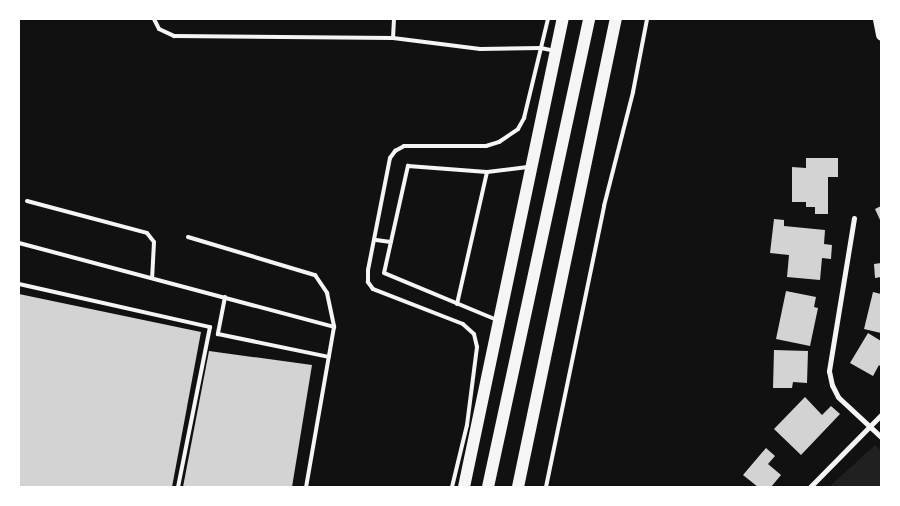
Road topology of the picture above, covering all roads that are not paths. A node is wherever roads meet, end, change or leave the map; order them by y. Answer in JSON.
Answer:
{"nodes":[{"id":1,"x":154,"y":19,"type":"edge"},
{"id":2,"x":394,"y":19,"type":"edge"},
{"id":3,"x":548,"y":19,"type":"edge"},
{"id":4,"x":563,"y":19,"type":"edge"},
{"id":5,"x":589,"y":19,"type":"edge"},
{"id":6,"x":616,"y":19,"type":"edge"},
{"id":7,"x":647,"y":19,"type":"edge"},
{"id":8,"x":878,"y":19,"type":"edge"},
{"id":9,"x":881,"y":35,"type":"edge"},
{"id":10,"x":393,"y":38,"type":"junction"},
{"id":11,"x":542,"y":48,"type":"junction"},
{"id":12,"x":556,"y":51,"type":"junction"},
{"id":13,"x":531,"y":167,"type":"junction"},
{"id":14,"x":488,"y":172,"type":"junction"},
{"id":15,"x":27,"y":201,"type":"dead end"},
{"id":16,"x":854,"y":218,"type":"dead end"},
{"id":17,"x":188,"y":237,"type":"dead end"},
{"id":18,"x":376,"y":240,"type":"junction"},
{"id":19,"x":391,"y":242,"type":"junction"},
{"id":20,"x":19,"y":243,"type":"edge"},
{"id":21,"x":152,"y":278,"type":"junction"},
{"id":22,"x":19,"y":284,"type":"edge"},
{"id":23,"x":225,"y":297,"type":"junction"},
{"id":24,"x":456,"y":304,"type":"junction"},
{"id":25,"x":499,"y":321,"type":"junction"},
{"id":26,"x":334,"y":327,"type":"junction"},
{"id":27,"x":329,"y":357,"type":"junction"},
{"id":28,"x":881,"y":415,"type":"edge"},
{"id":29,"x":870,"y":425,"type":"junction"},
{"id":30,"x":881,"y":437,"type":"edge"},
{"id":31,"x":178,"y":487,"type":"edge"},
{"id":32,"x":306,"y":487,"type":"edge"},
{"id":33,"x":452,"y":487,"type":"edge"},
{"id":34,"x":464,"y":487,"type":"edge"},
{"id":35,"x":488,"y":487,"type":"edge"},
{"id":36,"x":518,"y":487,"type":"edge"},
{"id":37,"x":546,"y":487,"type":"edge"},
{"id":38,"x":810,"y":487,"type":"edge"}],
"edges":[{"from":1,"to":10,"type":"lane"},
{"from":2,"to":10,"type":"lane"},
{"from":3,"to":11,"type":"lane"},
{"from":4,"to":12,"type":"highway"},
{"from":5,"to":35,"type":"highway"},
{"from":6,"to":36,"type":"highway"},
{"from":7,"to":37,"type":"lane"},
{"from":8,"to":9,"type":"main road"},
{"from":10,"to":11,"type":"lane"},
{"from":11,"to":12,"type":"lane"},
{"from":11,"to":18,"type":"lane"},
{"from":12,"to":13,"type":"highway"},
{"from":13,"to":14,"type":"lane"},
{"from":13,"to":25,"type":"highway"},
{"from":14,"to":19,"type":"lane"},
{"from":14,"to":24,"type":"lane"},
{"from":15,"to":21,"type":"lane"},
{"from":16,"to":29,"type":"street"},
{"from":17,"to":26,"type":"lane"},
{"from":18,"to":19,"type":"lane"},
{"from":18,"to":33,"type":"lane"},
{"from":19,"to":24,"type":"lane"},
{"from":20,"to":21,"type":"lane"},
{"from":21,"to":23,"type":"lane"},
{"from":22,"to":31,"type":"lane"},
{"from":23,"to":26,"type":"lane"},
{"from":23,"to":27,"type":"lane"},
{"from":24,"to":25,"type":"lane"},
{"from":25,"to":34,"type":"highway"},
{"from":26,"to":27,"type":"lane"},
{"from":27,"to":32,"type":"lane"},
{"from":28,"to":29,"type":"street"},
{"from":29,"to":30,"type":"street"},
{"from":29,"to":38,"type":"street"}]}
